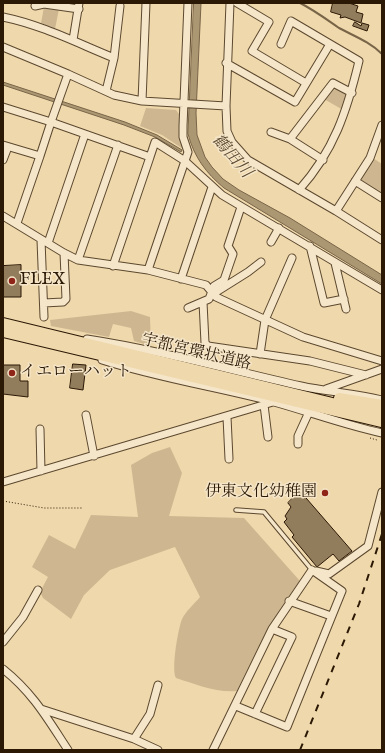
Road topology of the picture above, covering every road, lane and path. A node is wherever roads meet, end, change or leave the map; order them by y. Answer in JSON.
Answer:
{"nodes":[{"id":1,"x":146,"y":3,"type":"edge"},
{"id":2,"x":188,"y":3,"type":"edge"},
{"id":3,"x":230,"y":3,"type":"edge"},
{"id":4,"x":237,"y":3,"type":"edge"},
{"id":5,"x":35,"y":6,"type":"dead end"},
{"id":6,"x":79,"y":6,"type":"edge"},
{"id":7,"x":120,"y":6,"type":"dead end"},
{"id":8,"x":3,"y":17,"type":"edge"},
{"id":9,"x":73,"y":40,"type":"junction"},
{"id":10,"x":281,"y":44,"type":"dead end"},
{"id":11,"x":330,"y":44,"type":"junction"},
{"id":12,"x":3,"y":47,"type":"edge"},
{"id":13,"x":114,"y":58,"type":"junction"},
{"id":14,"x":226,"y":63,"type":"junction"},
{"id":15,"x":68,"y":74,"type":"junction"},
{"id":16,"x":306,"y":83,"type":"junction"},
{"id":17,"x":106,"y":91,"type":"junction"},
{"id":18,"x":352,"y":93,"type":"junction"},
{"id":19,"x":142,"y":101,"type":"junction"},
{"id":20,"x":186,"y":104,"type":"junction"},
{"id":21,"x":226,"y":106,"type":"junction"},
{"id":22,"x":3,"y":107,"type":"edge"},
{"id":23,"x":51,"y":122,"type":"junction"},
{"id":24,"x":382,"y":125,"type":"edge"},
{"id":25,"x":271,"y":132,"type":"dead end"},
{"id":26,"x":85,"y":134,"type":"junction"},
{"id":27,"x":290,"y":139,"type":"junction"},
{"id":28,"x":118,"y":145,"type":"junction"},
{"id":29,"x":5,"y":146,"type":"edge"},
{"id":30,"x":40,"y":156,"type":"junction"},
{"id":31,"x":150,"y":157,"type":"junction"},
{"id":32,"x":3,"y":160,"type":"edge"},
{"id":33,"x":323,"y":160,"type":"junction"},
{"id":34,"x":185,"y":161,"type":"junction"},
{"id":35,"x":355,"y":181,"type":"junction"},
{"id":36,"x":212,"y":187,"type":"junction"},
{"id":37,"x":299,"y":190,"type":"junction"},
{"id":38,"x":382,"y":198,"type":"edge"},
{"id":39,"x":241,"y":207,"type":"junction"},
{"id":40,"x":336,"y":211,"type":"junction"},
{"id":41,"x":3,"y":216,"type":"edge"},
{"id":42,"x":17,"y":223,"type":"junction"},
{"id":43,"x":279,"y":228,"type":"junction"},
{"id":44,"x":382,"y":240,"type":"edge"},
{"id":45,"x":45,"y":241,"type":"junction"},
{"id":46,"x":271,"y":242,"type":"dead end"},
{"id":47,"x":310,"y":246,"type":"junction"},
{"id":48,"x":64,"y":253,"type":"junction"},
{"id":49,"x":292,"y":258,"type":"dead end"},
{"id":50,"x":78,"y":260,"type":"junction"},
{"id":51,"x":261,"y":262,"type":"dead end"},
{"id":52,"x":335,"y":263,"type":"junction"},
{"id":53,"x":113,"y":266,"type":"junction"},
{"id":54,"x":148,"y":270,"type":"junction"},
{"id":55,"x":181,"y":279,"type":"junction"},
{"id":56,"x":382,"y":290,"type":"edge"},
{"id":57,"x":212,"y":294,"type":"junction"},
{"id":58,"x":344,"y":299,"type":"junction"},
{"id":59,"x":203,"y":302,"type":"junction"},
{"id":60,"x":44,"y":303,"type":"junction"},
{"id":61,"x":188,"y":308,"type":"dead end"},
{"id":62,"x":346,"y":309,"type":"dead end"},
{"id":63,"x":44,"y":316,"type":"dead end"},
{"id":64,"x":265,"y":320,"type":"junction"},
{"id":65,"x":3,"y":323,"type":"edge"},
{"id":66,"x":3,"y":332,"type":"edge"},
{"id":67,"x":45,"y":337,"type":"junction"},
{"id":68,"x":260,"y":354,"type":"junction"},
{"id":69,"x":382,"y":361,"type":"edge"},
{"id":70,"x":382,"y":369,"type":"edge"},
{"id":71,"x":366,"y":374,"type":"junction"},
{"id":72,"x":324,"y":389,"type":"junction"},
{"id":73,"x":382,"y":400,"type":"edge"},
{"id":74,"x":273,"y":402,"type":"junction"},
{"id":75,"x":264,"y":406,"type":"junction"},
{"id":76,"x":316,"y":406,"type":"junction"},
{"id":77,"x":382,"y":406,"type":"edge"},
{"id":78,"x":382,"y":414,"type":"edge"},
{"id":79,"x":86,"y":415,"type":"dead end"},
{"id":80,"x":227,"y":417,"type":"junction"},
{"id":81,"x":382,"y":422,"type":"edge"},
{"id":82,"x":382,"y":428,"type":"edge"},
{"id":83,"x":40,"y":429,"type":"dead end"},
{"id":84,"x":382,"y":433,"type":"edge"},
{"id":85,"x":268,"y":437,"type":"dead end"},
{"id":86,"x":298,"y":444,"type":"dead end"},
{"id":87,"x":94,"y":456,"type":"junction"},
{"id":88,"x":229,"y":459,"type":"dead end"},
{"id":89,"x":41,"y":471,"type":"junction"},
{"id":90,"x":3,"y":482,"type":"edge"},
{"id":91,"x":382,"y":492,"type":"edge"},
{"id":92,"x":3,"y":501,"type":"edge"},
{"id":93,"x":82,"y":508,"type":"dead end"},
{"id":94,"x":236,"y":510,"type":"dead end"},
{"id":95,"x":312,"y":570,"type":"junction"},
{"id":96,"x":38,"y":590,"type":"dead end"},
{"id":97,"x":289,"y":601,"type":"junction"},
{"id":98,"x":331,"y":616,"type":"junction"},
{"id":99,"x":272,"y":629,"type":"junction"},
{"id":100,"x":3,"y":642,"type":"edge"},
{"id":101,"x":3,"y":669,"type":"edge"},
{"id":102,"x":158,"y":685,"type":"dead end"},
{"id":103,"x":236,"y":706,"type":"junction"},
{"id":104,"x":41,"y":709,"type":"junction"},
{"id":105,"x":255,"y":714,"type":"junction"},
{"id":106,"x":134,"y":739,"type":"junction"},
{"id":107,"x":68,"y":750,"type":"edge"},
{"id":108,"x":158,"y":750,"type":"edge"},
{"id":109,"x":213,"y":750,"type":"edge"}],
"edges":[{"from":1,"to":19,"type":"street"},
{"from":2,"to":20,"type":"street"},
{"from":3,"to":14,"type":"street"},
{"from":4,"to":16,"type":"street"},
{"from":5,"to":6,"type":"street"},
{"from":6,"to":9,"type":"street"},
{"from":7,"to":13,"type":"street"},
{"from":8,"to":9,"type":"street"},
{"from":9,"to":13,"type":"street"},
{"from":10,"to":11,"type":"street"},
{"from":11,"to":16,"type":"street"},
{"from":11,"to":18,"type":"street"},
{"from":12,"to":15,"type":"street"},
{"from":13,"to":17,"type":"street"},
{"from":14,"to":16,"type":"street"},
{"from":14,"to":21,"type":"street"},
{"from":15,"to":17,"type":"street"},
{"from":15,"to":23,"type":"street"},
{"from":17,"to":19,"type":"street"},
{"from":18,"to":27,"type":"street"},
{"from":18,"to":33,"type":"street"},
{"from":19,"to":20,"type":"street"},
{"from":20,"to":21,"type":"street"},
{"from":20,"to":34,"type":"street"},
{"from":21,"to":37,"type":"street"},
{"from":22,"to":23,"type":"street"},
{"from":23,"to":26,"type":"street"},
{"from":23,"to":30,"type":"street"},
{"from":24,"to":35,"type":"street"},
{"from":25,"to":27,"type":"street"},
{"from":26,"to":28,"type":"street"},
{"from":26,"to":45,"type":"street"},
{"from":27,"to":33,"type":"street"},
{"from":28,"to":31,"type":"street"},
{"from":28,"to":50,"type":"street"},
{"from":29,"to":30,"type":"street"},
{"from":29,"to":32,"type":"street"},
{"from":30,"to":42,"type":"street"},
{"from":31,"to":34,"type":"street"},
{"from":31,"to":53,"type":"street"},
{"from":33,"to":37,"type":"street"},
{"from":34,"to":36,"type":"street"},
{"from":34,"to":54,"type":"street"},
{"from":35,"to":38,"type":"street"},
{"from":35,"to":40,"type":"street"},
{"from":36,"to":39,"type":"street"},
{"from":36,"to":55,"type":"street"},
{"from":37,"to":40,"type":"street"},
{"from":39,"to":43,"type":"street"},
{"from":39,"to":57,"type":"street"},
{"from":40,"to":44,"type":"street"},
{"from":41,"to":42,"type":"street"},
{"from":42,"to":45,"type":"street"},
{"from":43,"to":46,"type":"street"},
{"from":43,"to":47,"type":"street"},
{"from":45,"to":48,"type":"street"},
{"from":45,"to":60,"type":"street"},
{"from":47,"to":52,"type":"street"},
{"from":47,"to":58,"type":"street"},
{"from":48,"to":50,"type":"street"},
{"from":48,"to":60,"type":"street"},
{"from":49,"to":64,"type":"street"},
{"from":50,"to":53,"type":"street"},
{"from":51,"to":57,"type":"street"},
{"from":52,"to":56,"type":"street"},
{"from":52,"to":58,"type":"street"},
{"from":53,"to":54,"type":"street"},
{"from":54,"to":55,"type":"street"},
{"from":55,"to":57,"type":"street"},
{"from":57,"to":59,"type":"street"},
{"from":57,"to":64,"type":"street"},
{"from":58,"to":62,"type":"street"},
{"from":59,"to":61,"type":"street"},
{"from":59,"to":68,"type":"street"},
{"from":60,"to":63,"type":"street"},
{"from":64,"to":68,"type":"street"},
{"from":64,"to":69,"type":"street"},
{"from":65,"to":67,"type":"main road","name":"宇都宮環状道路"},
{"from":66,"to":67,"type":"main road","name":"宇都宮環状道路"},
{"from":67,"to":72,"type":"street"},
{"from":67,"to":74,"type":"street"},
{"from":67,"to":76,"type":"main road","name":"宇都宮環状道路"},
{"from":68,"to":71,"type":"street"},
{"from":70,"to":71,"type":"street"},
{"from":71,"to":72,"type":"street"},
{"from":72,"to":73,"type":"street"},
{"from":74,"to":75,"type":"street"},
{"from":74,"to":76,"type":"street"},
{"from":75,"to":80,"type":"street"},
{"from":75,"to":85,"type":"street"},
{"from":76,"to":77,"type":"main road"},
{"from":76,"to":78,"type":"main road","name":"宇都宮環状道路"},
{"from":76,"to":81,"type":"main road","name":"宇都宮環状道路"},
{"from":76,"to":82,"type":"main road"},
{"from":76,"to":84,"type":"street"},
{"from":76,"to":86,"type":"street"},
{"from":79,"to":87,"type":"street"},
{"from":80,"to":87,"type":"street"},
{"from":80,"to":88,"type":"street"},
{"from":83,"to":89,"type":"street"},
{"from":87,"to":89,"type":"street"},
{"from":89,"to":90,"type":"street"},
{"from":91,"to":95,"type":"street"},
{"from":92,"to":93,"type":"path"},
{"from":94,"to":95,"type":"lane"},
{"from":95,"to":97,"type":"street"},
{"from":95,"to":98,"type":"street"},
{"from":96,"to":100,"type":"street"},
{"from":97,"to":98,"type":"street"},
{"from":97,"to":99,"type":"street"},
{"from":98,"to":105,"type":"street"},
{"from":99,"to":103,"type":"street"},
{"from":99,"to":105,"type":"street"},
{"from":101,"to":104,"type":"street"},
{"from":102,"to":106,"type":"street"},
{"from":103,"to":105,"type":"street"},
{"from":103,"to":109,"type":"street"},
{"from":104,"to":106,"type":"street"},
{"from":104,"to":107,"type":"street"},
{"from":106,"to":108,"type":"street"}]}
